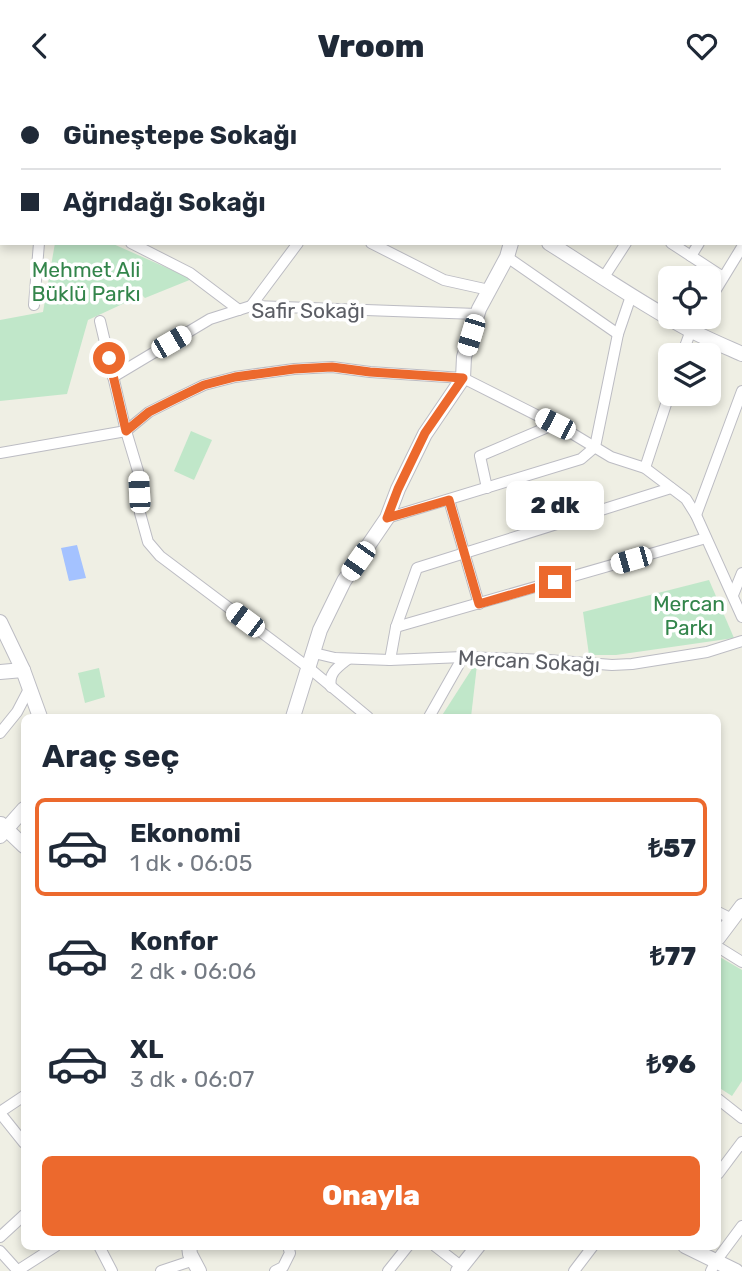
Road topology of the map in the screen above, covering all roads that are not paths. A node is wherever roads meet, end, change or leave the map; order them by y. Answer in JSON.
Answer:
{"nodes":[{"id":1,"x":39,"y":245,"type":"edge"},
{"id":2,"x":135,"y":245,"type":"edge"},
{"id":3,"x":297,"y":245,"type":"edge"},
{"id":4,"x":552,"y":245,"type":"edge"},
{"id":5,"x":625,"y":245,"type":"edge"},
{"id":6,"x":674,"y":245,"type":"edge"},
{"id":7,"x":698,"y":245,"type":"edge"},
{"id":8,"x":389,"y":247,"type":"edge"},
{"id":9,"x":742,"y":247,"type":"edge"},
{"id":10,"x":509,"y":250,"type":"edge"},
{"id":11,"x":691,"y":256,"type":"junction"},
{"id":12,"x":604,"y":277,"type":"junction"},
{"id":13,"x":723,"y":277,"type":"junction"},
{"id":14,"x":721,"y":281,"type":"edge"},
{"id":15,"x":489,"y":290,"type":"junction"},
{"id":16,"x":631,"y":296,"type":"junction"},
{"id":17,"x":34,"y":305,"type":"dead end"},
{"id":18,"x":251,"y":306,"type":"junction"},
{"id":19,"x":239,"y":310,"type":"junction"},
{"id":20,"x":477,"y":314,"type":"junction"},
{"id":21,"x":100,"y":321,"type":"dead end"},
{"id":22,"x":691,"y":330,"type":"junction"},
{"id":23,"x":618,"y":334,"type":"junction"},
{"id":24,"x":686,"y":343,"type":"edge"},
{"id":25,"x":742,"y":354,"type":"edge"},
{"id":26,"x":113,"y":376,"type":"junction"},
{"id":27,"x":463,"y":378,"type":"junction"},
{"id":28,"x":742,"y":391,"type":"edge"},
{"id":29,"x":665,"y":406,"type":"edge"},
{"id":30,"x":555,"y":424,"type":"junction"},
{"id":31,"x":126,"y":431,"type":"junction"},
{"id":32,"x":595,"y":447,"type":"junction"},
{"id":33,"x":0,"y":453,"type":"edge"},
{"id":34,"x":645,"y":468,"type":"junction"},
{"id":35,"x":487,"y":488,"type":"junction"},
{"id":36,"x":671,"y":488,"type":"junction"},
{"id":37,"x":449,"y":500,"type":"junction"},
{"id":38,"x":696,"y":515,"type":"junction"},
{"id":39,"x":387,"y":518,"type":"junction"},
{"id":40,"x":706,"y":538,"type":"junction"},
{"id":41,"x":465,"y":551,"type":"junction"},
{"id":42,"x":742,"y":573,"type":"edge"},
{"id":43,"x":733,"y":595,"type":"junction"},
{"id":44,"x":479,"y":604,"type":"junction"},
{"id":45,"x":742,"y":617,"type":"edge"},
{"id":46,"x":0,"y":622,"type":"edge"},
{"id":47,"x":396,"y":627,"type":"junction"},
{"id":48,"x":742,"y":641,"type":"edge"},
{"id":49,"x":314,"y":653,"type":"junction"},
{"id":50,"x":463,"y":657,"type":"junction"},
{"id":51,"x":348,"y":659,"type":"junction"},
{"id":52,"x":390,"y":660,"type":"junction"},
{"id":53,"x":309,"y":668,"type":"junction"},
{"id":54,"x":23,"y":670,"type":"junction"},
{"id":55,"x":0,"y":672,"type":"edge"},
{"id":56,"x":331,"y":687,"type":"junction"},
{"id":57,"x":29,"y":689,"type":"junction"},
{"id":58,"x":39,"y":714,"type":"edge"},
{"id":59,"x":294,"y":714,"type":"edge"},
{"id":60,"x":364,"y":714,"type":"edge"},
{"id":61,"x":431,"y":714,"type":"edge"},
{"id":62,"x":0,"y":733,"type":"edge"},
{"id":63,"x":21,"y":812,"type":"edge"},
{"id":64,"x":2,"y":829,"type":"edge"},
{"id":65,"x":21,"y":844,"type":"edge"},
{"id":66,"x":742,"y":906,"type":"edge"},
{"id":67,"x":721,"y":914,"type":"edge"},
{"id":68,"x":732,"y":919,"type":"junction"},
{"id":69,"x":721,"y":934,"type":"edge"},
{"id":70,"x":721,"y":949,"type":"edge"},
{"id":71,"x":742,"y":962,"type":"edge"},
{"id":72,"x":21,"y":1098,"type":"edge"},
{"id":73,"x":721,"y":1101,"type":"edge"},
{"id":74,"x":0,"y":1112,"type":"edge"},
{"id":75,"x":742,"y":1118,"type":"edge"},
{"id":76,"x":21,"y":1139,"type":"edge"},
{"id":77,"x":742,"y":1142,"type":"edge"},
{"id":78,"x":721,"y":1170,"type":"edge"},
{"id":79,"x":21,"y":1218,"type":"edge"},
{"id":80,"x":742,"y":1226,"type":"edge"},
{"id":81,"x":0,"y":1237,"type":"edge"},
{"id":82,"x":50,"y":1250,"type":"edge"},
{"id":83,"x":101,"y":1250,"type":"edge"},
{"id":84,"x":289,"y":1250,"type":"edge"},
{"id":85,"x":405,"y":1250,"type":"edge"},
{"id":86,"x":439,"y":1250,"type":"edge"},
{"id":87,"x":475,"y":1250,"type":"edge"},
{"id":88,"x":590,"y":1250,"type":"edge"},
{"id":89,"x":691,"y":1250,"type":"edge"},
{"id":90,"x":0,"y":1251,"type":"edge"},
{"id":91,"x":194,"y":1259,"type":"edge"},
{"id":92,"x":714,"y":1266,"type":"edge"},
{"id":93,"x":460,"y":1269,"type":"edge"},
{"id":94,"x":18,"y":1271,"type":"edge"},
{"id":95,"x":112,"y":1271,"type":"edge"},
{"id":96,"x":161,"y":1271,"type":"edge"},
{"id":97,"x":275,"y":1271,"type":"edge"},
{"id":98,"x":388,"y":1271,"type":"edge"},
{"id":99,"x":575,"y":1271,"type":"edge"},
{"id":100,"x":736,"y":1271,"type":"edge"}],
"edges":[{"from":1,"to":17,"type":"street"},
{"from":2,"to":19,"type":"street"},
{"from":3,"to":18,"type":"street"},
{"from":4,"to":12,"type":"street"},
{"from":5,"to":12,"type":"street"},
{"from":6,"to":11,"type":"street"},
{"from":7,"to":11,"type":"street"},
{"from":8,"to":15,"type":"street"},
{"from":9,"to":13,"type":"street"},
{"from":10,"to":15,"type":"street"},
{"from":10,"to":23,"type":"street"},
{"from":11,"to":13,"type":"street"},
{"from":12,"to":16,"type":"street"},
{"from":13,"to":14,"type":"street"},
{"from":15,"to":20,"type":"street"},
{"from":16,"to":22,"type":"street"},
{"from":16,"to":23,"type":"street"},
{"from":18,"to":19,"type":"street","name":"Safir Sokağı"},
{"from":18,"to":20,"type":"street","name":"Safir Sokağı"},
{"from":19,"to":26,"type":"street","name":"Safir Sokağı"},
{"from":20,"to":27,"type":"street"},
{"from":21,"to":26,"type":"street"},
{"from":22,"to":24,"type":"street"},
{"from":22,"to":25,"type":"street"},
{"from":23,"to":32,"type":"street"},
{"from":26,"to":31,"type":"street"},
{"from":27,"to":30,"type":"street"},
{"from":27,"to":31,"type":"street"},
{"from":27,"to":39,"type":"street"},
{"from":28,"to":38,"type":"street"},
{"from":29,"to":34,"type":"street"},
{"from":30,"to":32,"type":"street"},
{"from":30,"to":35,"type":"street"},
{"from":31,"to":33,"type":"street"},
{"from":31,"to":53,"type":"street"},
{"from":32,"to":34,"type":"street"},
{"from":32,"to":35,"type":"street"},
{"from":34,"to":36,"type":"street"},
{"from":35,"to":37,"type":"street"},
{"from":36,"to":38,"type":"street"},
{"from":36,"to":41,"type":"street"},
{"from":37,"to":39,"type":"street"},
{"from":37,"to":41,"type":"street"},
{"from":38,"to":40,"type":"street"},
{"from":39,"to":49,"type":"street"},
{"from":40,"to":43,"type":"street"},
{"from":40,"to":44,"type":"street"},
{"from":41,"to":44,"type":"street"},
{"from":41,"to":47,"type":"street"},
{"from":42,"to":43,"type":"street"},
{"from":43,"to":45,"type":"street"},
{"from":44,"to":47,"type":"street"},
{"from":46,"to":54,"type":"street"},
{"from":47,"to":52,"type":"street"},
{"from":48,"to":50,"type":"street","name":"Mercan Sokağı"},
{"from":49,"to":51,"type":"street","name":"Mercan Sokağı"},
{"from":49,"to":53,"type":"street"},
{"from":50,"to":52,"type":"street","name":"Mercan Sokağı"},
{"from":50,"to":61,"type":"street"},
{"from":51,"to":52,"type":"street","name":"Mercan Sokağı"},
{"from":51,"to":56,"type":"street"},
{"from":53,"to":56,"type":"street"},
{"from":53,"to":59,"type":"street"},
{"from":54,"to":55,"type":"street"},
{"from":54,"to":57,"type":"street"},
{"from":56,"to":60,"type":"street"},
{"from":57,"to":58,"type":"street"},
{"from":57,"to":62,"type":"street"},
{"from":63,"to":64,"type":"street"},
{"from":64,"to":65,"type":"street"},
{"from":66,"to":68,"type":"street"},
{"from":67,"to":68,"type":"street"},
{"from":68,"to":69,"type":"street"},
{"from":70,"to":71,"type":"street"},
{"from":72,"to":74,"type":"street"},
{"from":73,"to":75,"type":"street"},
{"from":74,"to":76,"type":"street"},
{"from":77,"to":78,"type":"street"},
{"from":79,"to":81,"type":"street"},
{"from":80,"to":92,"type":"street"},
{"from":82,"to":94,"type":"street"},
{"from":83,"to":95,"type":"street"},
{"from":84,"to":97,"type":"street"},
{"from":85,"to":98,"type":"street"},
{"from":86,"to":93,"type":"street"},
{"from":87,"to":93,"type":"street"},
{"from":88,"to":99,"type":"street"},
{"from":89,"to":92,"type":"street"},
{"from":90,"to":94,"type":"street"},
{"from":91,"to":96,"type":"street"},
{"from":92,"to":100,"type":"street"}]}
